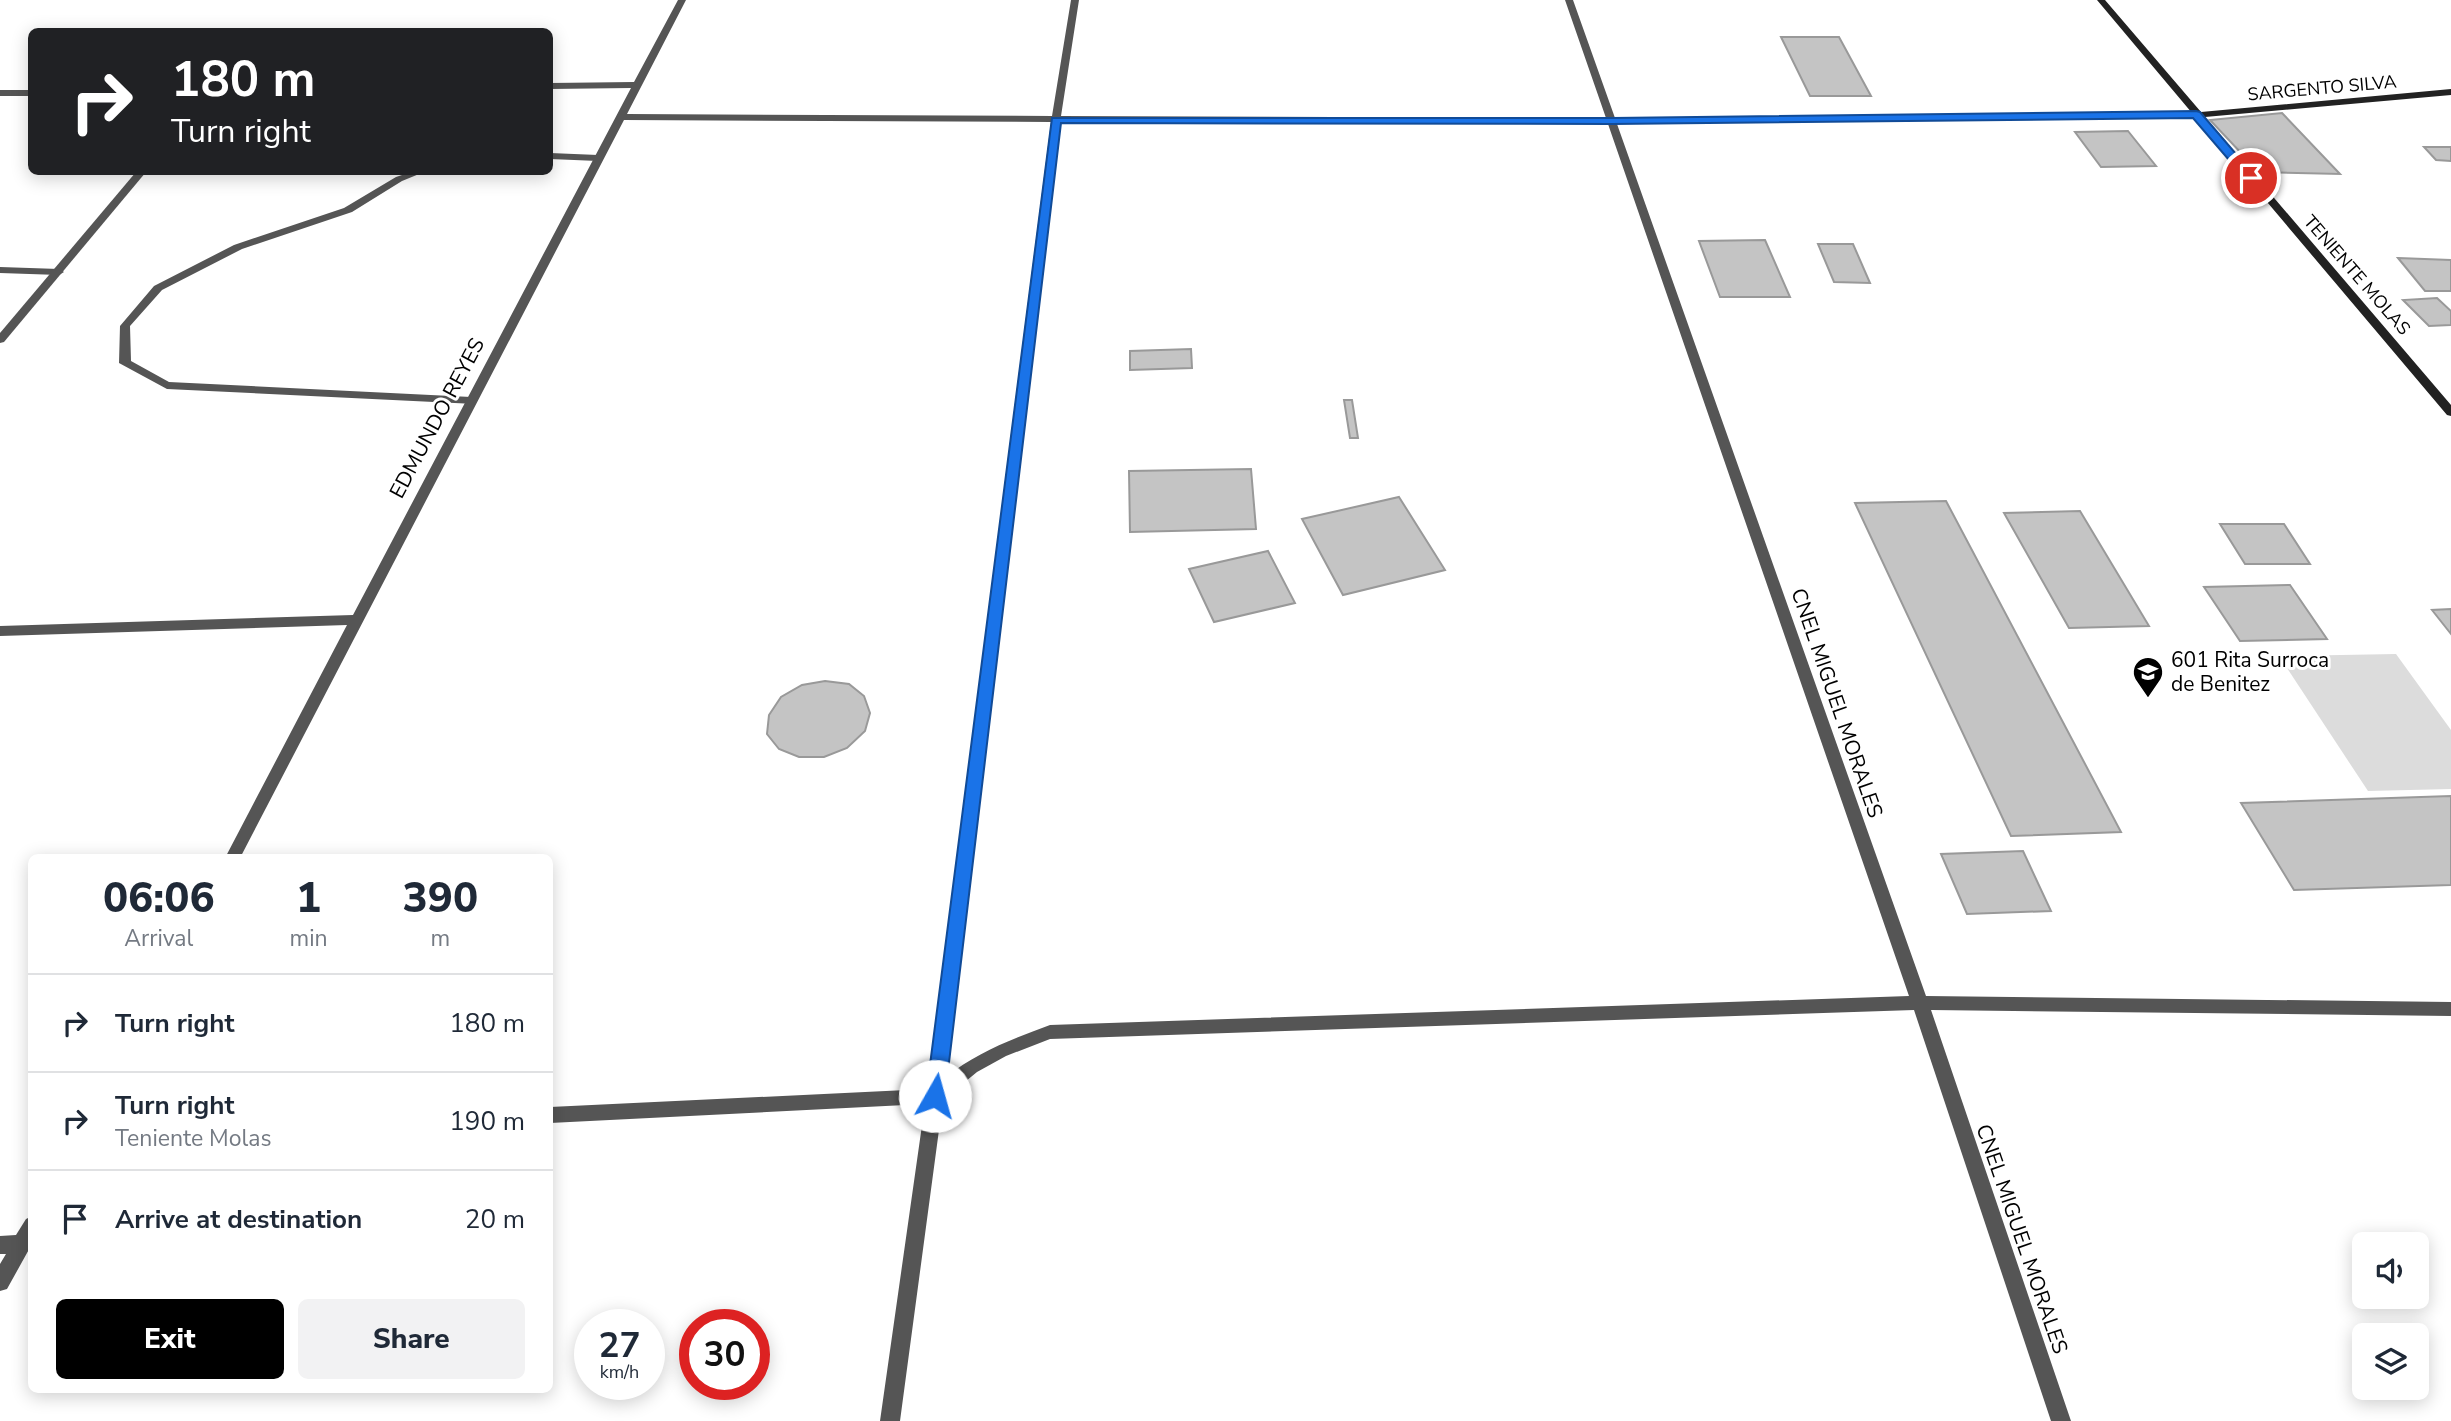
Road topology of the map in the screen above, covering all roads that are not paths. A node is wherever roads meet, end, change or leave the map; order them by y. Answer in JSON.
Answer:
{"nodes":[{"id":1,"x":682,"y":0,"type":"edge"},
{"id":2,"x":1075,"y":0,"type":"edge"},
{"id":3,"x":1569,"y":0,"type":"edge"},
{"id":4,"x":2101,"y":0,"type":"edge"},
{"id":5,"x":638,"y":85,"type":"junction"},
{"id":6,"x":553,"y":86,"type":"edge"},
{"id":7,"x":2451,"y":92,"type":"edge"},
{"id":8,"x":0,"y":93,"type":"edge"},
{"id":9,"x":28,"y":93,"type":"edge"},
{"id":10,"x":2196,"y":115,"type":"junction"},
{"id":11,"x":620,"y":117,"type":"junction"},
{"id":12,"x":1056,"y":120,"type":"junction"},
{"id":13,"x":1612,"y":121,"type":"junction"},
{"id":14,"x":553,"y":156,"type":"edge"},
{"id":15,"x":598,"y":158,"type":"junction"},
{"id":16,"x":139,"y":175,"type":"edge"},
{"id":17,"x":410,"y":175,"type":"edge"},
{"id":18,"x":0,"y":270,"type":"edge"},
{"id":19,"x":59,"y":272,"type":"junction"},
{"id":20,"x":0,"y":340,"type":"edge"},
{"id":21,"x":471,"y":401,"type":"junction"},
{"id":22,"x":2451,"y":412,"type":"edge"},
{"id":23,"x":356,"y":620,"type":"junction"},
{"id":24,"x":0,"y":631,"type":"edge"},
{"id":25,"x":234,"y":854,"type":"edge"},
{"id":26,"x":1920,"y":1003,"type":"junction"},
{"id":27,"x":2451,"y":1009,"type":"edge"},
{"id":28,"x":935,"y":1096,"type":"junction"},
{"id":29,"x":553,"y":1115,"type":"edge"},
{"id":30,"x":28,"y":1231,"type":"edge"},
{"id":31,"x":19,"y":1244,"type":"junction"},
{"id":32,"x":0,"y":1245,"type":"edge"},
{"id":33,"x":0,"y":1282,"type":"edge"},
{"id":34,"x":890,"y":1421,"type":"edge"},
{"id":35,"x":2061,"y":1421,"type":"edge"}],
"edges":[{"from":1,"to":5,"type":"street","name":"EDMUNDO REYES"},
{"from":2,"to":12,"type":"street"},
{"from":3,"to":13,"type":"street","name":"CNEL MIGUEL MORALES"},
{"from":4,"to":10,"type":"street","name":"TENIENTE MOLAS"},
{"from":5,"to":6,"type":"street"},
{"from":5,"to":11,"type":"street","name":"EDMUNDO REYES"},
{"from":7,"to":10,"type":"street","name":"SARGENTO SILVA"},
{"from":8,"to":9,"type":"street"},
{"from":10,"to":13,"type":"street"},
{"from":10,"to":22,"type":"street","name":"TENIENTE MOLAS"},
{"from":11,"to":12,"type":"street"},
{"from":11,"to":15,"type":"street","name":"EDMUNDO REYES"},
{"from":12,"to":13,"type":"street"},
{"from":12,"to":28,"type":"street"},
{"from":13,"to":26,"type":"street","name":"CNEL MIGUEL MORALES"},
{"from":14,"to":15,"type":"street"},
{"from":15,"to":21,"type":"street","name":"EDMUNDO REYES"},
{"from":16,"to":19,"type":"street"},
{"from":17,"to":21,"type":"street"},
{"from":18,"to":19,"type":"street"},
{"from":19,"to":20,"type":"street"},
{"from":21,"to":23,"type":"street","name":"EDMUNDO REYES"},
{"from":23,"to":24,"type":"street"},
{"from":23,"to":25,"type":"street","name":"EDMUNDO REYES"},
{"from":26,"to":27,"type":"street"},
{"from":26,"to":28,"type":"street"},
{"from":26,"to":35,"type":"street","name":"CNEL MIGUEL MORALES"},
{"from":28,"to":29,"type":"street"},
{"from":28,"to":34,"type":"street"},
{"from":30,"to":31,"type":"street"},
{"from":31,"to":32,"type":"street"},
{"from":31,"to":33,"type":"street"}]}
